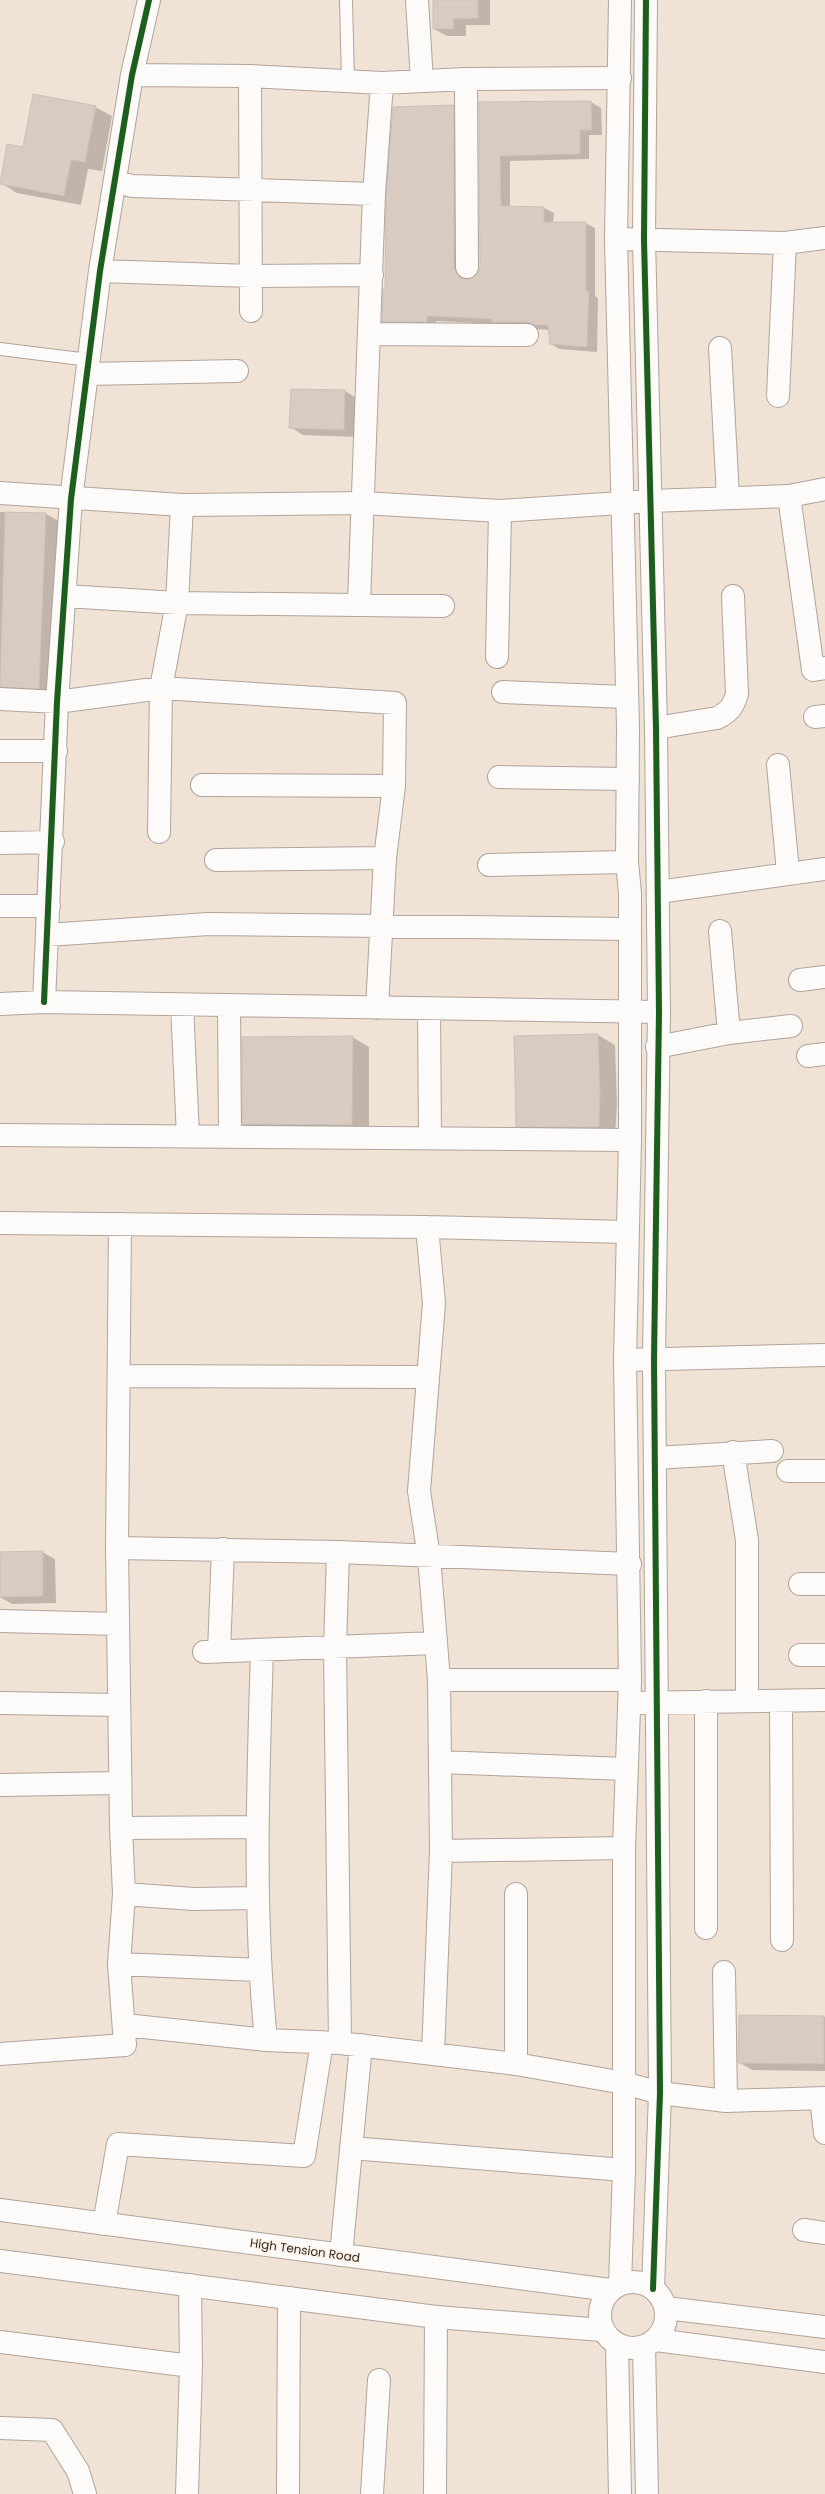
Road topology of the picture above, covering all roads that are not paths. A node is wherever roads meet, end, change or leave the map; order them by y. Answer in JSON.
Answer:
{"nodes":[{"id":1,"x":149,"y":0,"type":"edge"},
{"id":2,"x":346,"y":0,"type":"edge"},
{"id":3,"x":416,"y":0,"type":"edge"},
{"id":4,"x":620,"y":0,"type":"edge"},
{"id":5,"x":646,"y":0,"type":"edge"},
{"id":6,"x":132,"y":75,"type":"junction"},
{"id":7,"x":250,"y":76,"type":"junction"},
{"id":8,"x":620,"y":78,"type":"junction"},
{"id":9,"x":466,"y":79,"type":"junction"},
{"id":10,"x":348,"y":81,"type":"junction"},
{"id":11,"x":422,"y":81,"type":"junction"},
{"id":12,"x":382,"y":83,"type":"junction"},
{"id":13,"x":115,"y":181,"type":"junction"},
{"id":14,"x":250,"y":190,"type":"junction"},
{"id":15,"x":374,"y":194,"type":"junction"},
{"id":16,"x":825,"y":238,"type":"edge"},
{"id":17,"x":616,"y":239,"type":"junction"},
{"id":18,"x":644,"y":240,"type":"junction"},
{"id":19,"x":785,"y":243,"type":"junction"},
{"id":20,"x":467,"y":267,"type":"dead end"},
{"id":21,"x":100,"y":271,"type":"junction"},
{"id":22,"x":372,"y":275,"type":"junction"},
{"id":23,"x":251,"y":276,"type":"junction"},
{"id":24,"x":251,"y":311,"type":"dead end"},
{"id":25,"x":370,"y":334,"type":"junction"},
{"id":26,"x":527,"y":335,"type":"dead end"},
{"id":27,"x":720,"y":348,"type":"dead end"},
{"id":28,"x":0,"y":349,"type":"edge"},
{"id":29,"x":88,"y":367,"type":"junction"},
{"id":30,"x":237,"y":371,"type":"dead end"},
{"id":31,"x":778,"y":396,"type":"dead end"},
{"id":32,"x":825,"y":489,"type":"edge"},
{"id":33,"x":0,"y":493,"type":"edge"},
{"id":34,"x":789,"y":496,"type":"junction"},
{"id":35,"x":728,"y":497,"type":"junction"},
{"id":36,"x":71,"y":499,"type":"junction"},
{"id":37,"x":650,"y":501,"type":"junction"},
{"id":38,"x":363,"y":503,"type":"junction"},
{"id":39,"x":622,"y":503,"type":"junction"},
{"id":40,"x":182,"y":505,"type":"junction"},
{"id":41,"x":500,"y":511,"type":"junction"},
{"id":42,"x":66,"y":596,"type":"junction"},
{"id":43,"x":733,"y":596,"type":"dead end"},
{"id":44,"x":177,"y":603,"type":"junction"},
{"id":45,"x":358,"y":603,"type":"junction"},
{"id":46,"x":443,"y":606,"type":"dead end"},
{"id":47,"x":497,"y":657,"type":"dead end"},
{"id":48,"x":825,"y":668,"type":"edge"},
{"id":49,"x":161,"y":688,"type":"junction"},
{"id":50,"x":503,"y":692,"type":"dead end"},
{"id":51,"x":626,"y":697,"type":"junction"},
{"id":52,"x":0,"y":699,"type":"edge"},
{"id":53,"x":57,"y":702,"type":"junction"},
{"id":54,"x":656,"y":728,"type":"junction"},
{"id":55,"x":0,"y":751,"type":"edge"},
{"id":56,"x":56,"y":751,"type":"junction"},
{"id":57,"x":778,"y":765,"type":"dead end"},
{"id":58,"x":499,"y":777,"type":"dead end"},
{"id":59,"x":628,"y":779,"type":"junction"},
{"id":60,"x":202,"y":785,"type":"dead end"},
{"id":61,"x":394,"y":786,"type":"junction"},
{"id":62,"x":159,"y":832,"type":"dead end"},
{"id":63,"x":52,"y":842,"type":"junction"},
{"id":64,"x":0,"y":843,"type":"edge"},
{"id":65,"x":385,"y":858,"type":"junction"},
{"id":66,"x":216,"y":860,"type":"dead end"},
{"id":67,"x":627,"y":862,"type":"junction"},
{"id":68,"x":489,"y":865,"type":"dead end"},
{"id":69,"x":825,"y":869,"type":"edge"},
{"id":70,"x":788,"y":872,"type":"junction"},
{"id":71,"x":658,"y":892,"type":"junction"},
{"id":72,"x":0,"y":906,"type":"edge"},
{"id":73,"x":49,"y":906,"type":"junction"},
{"id":74,"x":383,"y":926,"type":"junction"},
{"id":75,"x":629,"y":929,"type":"junction"},
{"id":76,"x":720,"y":930,"type":"dead end"},
{"id":77,"x":47,"y":935,"type":"junction"},
{"id":78,"x":825,"y":977,"type":"edge"},
{"id":79,"x":800,"y":980,"type":"dead end"},
{"id":80,"x":44,"y":1002,"type":"junction"},
{"id":81,"x":0,"y":1004,"type":"edge"},
{"id":82,"x":182,"y":1005,"type":"junction"},
{"id":83,"x":229,"y":1005,"type":"junction"},
{"id":84,"x":377,"y":1008,"type":"junction"},
{"id":85,"x":429,"y":1009,"type":"junction"},
{"id":86,"x":630,"y":1011,"type":"junction"},
{"id":87,"x":658,"y":1012,"type":"junction"},
{"id":88,"x":791,"y":1026,"type":"dead end"},
{"id":89,"x":729,"y":1033,"type":"junction"},
{"id":90,"x":657,"y":1047,"type":"junction"},
{"id":91,"x":0,"y":1135,"type":"edge"},
{"id":92,"x":188,"y":1136,"type":"junction"},
{"id":93,"x":230,"y":1136,"type":"junction"},
{"id":94,"x":430,"y":1138,"type":"junction"},
{"id":95,"x":630,"y":1140,"type":"junction"},
{"id":96,"x":0,"y":1223,"type":"edge"},
{"id":97,"x":120,"y":1224,"type":"junction"},
{"id":98,"x":427,"y":1227,"type":"junction"},
{"id":99,"x":627,"y":1232,"type":"junction"},
{"id":100,"x":825,"y":1356,"type":"edge"},
{"id":101,"x":625,"y":1360,"type":"junction"},
{"id":102,"x":654,"y":1360,"type":"junction"},
{"id":103,"x":119,"y":1376,"type":"junction"},
{"id":104,"x":428,"y":1377,"type":"junction"},
{"id":105,"x":772,"y":1451,"type":"dead end"},
{"id":106,"x":733,"y":1452,"type":"junction"},
{"id":107,"x":656,"y":1458,"type":"junction"},
{"id":108,"x":788,"y":1470,"type":"dead end"},
{"id":109,"x":825,"y":1471,"type":"edge"},
{"id":110,"x":117,"y":1548,"type":"junction"},
{"id":111,"x":223,"y":1549,"type":"junction"},
{"id":112,"x":338,"y":1552,"type":"junction"},
{"id":113,"x":429,"y":1557,"type":"junction"},
{"id":114,"x":630,"y":1564,"type":"junction"},
{"id":115,"x":800,"y":1584,"type":"dead end"},
{"id":116,"x":825,"y":1584,"type":"edge"},
{"id":117,"x":0,"y":1621,"type":"edge"},
{"id":118,"x":118,"y":1624,"type":"junction"},
{"id":119,"x":436,"y":1643,"type":"junction"},
{"id":120,"x":335,"y":1647,"type":"junction"},
{"id":121,"x":262,"y":1650,"type":"junction"},
{"id":122,"x":800,"y":1655,"type":"dead end"},
{"id":123,"x":825,"y":1655,"type":"edge"},
{"id":124,"x":439,"y":1680,"type":"junction"},
{"id":125,"x":630,"y":1680,"type":"junction"},
{"id":126,"x":825,"y":1700,"type":"edge"},
{"id":127,"x":706,"y":1701,"type":"junction"},
{"id":128,"x":747,"y":1701,"type":"junction"},
{"id":129,"x":781,"y":1701,"type":"junction"},
{"id":130,"x":629,"y":1702,"type":"junction"},
{"id":131,"x":0,"y":1703,"type":"edge"},
{"id":132,"x":657,"y":1704,"type":"junction"},
{"id":133,"x":119,"y":1705,"type":"junction"},
{"id":134,"x":440,"y":1762,"type":"junction"},
{"id":135,"x":626,"y":1769,"type":"junction"},
{"id":136,"x":120,"y":1783,"type":"junction"},
{"id":137,"x":0,"y":1785,"type":"edge"},
{"id":138,"x":256,"y":1827,"type":"junction"},
{"id":139,"x":121,"y":1828,"type":"junction"},
{"id":140,"x":624,"y":1848,"type":"junction"},
{"id":141,"x":441,"y":1851,"type":"junction"},
{"id":142,"x":124,"y":1894,"type":"junction"},
{"id":143,"x":516,"y":1894,"type":"dead end"},
{"id":144,"x":258,"y":1898,"type":"junction"},
{"id":145,"x":706,"y":1928,"type":"dead end"},
{"id":146,"x":782,"y":1940,"type":"dead end"},
{"id":147,"x":119,"y":1964,"type":"junction"},
{"id":148,"x":259,"y":1970,"type":"junction"},
{"id":149,"x":724,"y":1972,"type":"dead end"},
{"id":150,"x":124,"y":2025,"type":"junction"},
{"id":151,"x":266,"y":2040,"type":"junction"},
{"id":152,"x":341,"y":2043,"type":"junction"},
{"id":153,"x":0,"y":2054,"type":"edge"},
{"id":154,"x":433,"y":2054,"type":"junction"},
{"id":155,"x":516,"y":2064,"type":"junction"},
{"id":156,"x":624,"y":2083,"type":"junction"},
{"id":157,"x":660,"y":2093,"type":"junction"},
{"id":158,"x":823,"y":2098,"type":"edge"},
{"id":159,"x":726,"y":2101,"type":"junction"},
{"id":160,"x":825,"y":2133,"type":"edge"},
{"id":161,"x":351,"y":2148,"type":"junction"},
{"id":162,"x":624,"y":2170,"type":"junction"},
{"id":163,"x":0,"y":2210,"type":"edge"},
{"id":164,"x":104,"y":2224,"type":"junction"},
{"id":165,"x":804,"y":2230,"type":"dead end"},
{"id":166,"x":825,"y":2233,"type":"edge"},
{"id":167,"x":341,"y":2255,"type":"junction"},
{"id":168,"x":0,"y":2261,"type":"edge"},
{"id":169,"x":190,"y":2285,"type":"junction"},
{"id":170,"x":615,"y":2287,"type":"junction"},
{"id":171,"x":654,"y":2289,"type":"junction"},
{"id":172,"x":289,"y":2298,"type":"junction"},
{"id":173,"x":666,"y":2308,"type":"junction"},
{"id":174,"x":436,"y":2317,"type":"junction"},
{"id":175,"x":825,"y":2327,"type":"edge"},
{"id":176,"x":609,"y":2337,"type":"junction"},
{"id":177,"x":0,"y":2342,"type":"edge"},
{"id":178,"x":650,"y":2343,"type":"junction"},
{"id":179,"x":825,"y":2362,"type":"edge"},
{"id":180,"x":191,"y":2366,"type":"junction"},
{"id":181,"x":379,"y":2380,"type":"dead end"},
{"id":182,"x":0,"y":2428,"type":"edge"},
{"id":183,"x":85,"y":2494,"type":"edge"},
{"id":184,"x":187,"y":2494,"type":"edge"},
{"id":185,"x":288,"y":2494,"type":"edge"},
{"id":186,"x":372,"y":2494,"type":"edge"},
{"id":187,"x":435,"y":2494,"type":"edge"},
{"id":188,"x":620,"y":2494,"type":"edge"},
{"id":189,"x":647,"y":2494,"type":"edge"}],
"edges":[{"from":1,"to":6,"type":"street"},
{"from":2,"to":10,"type":"lane"},
{"from":3,"to":11,"type":"street"},
{"from":4,"to":8,"type":"street"},
{"from":5,"to":18,"type":"street"},
{"from":6,"to":7,"type":"street"},
{"from":6,"to":13,"type":"street"},
{"from":7,"to":10,"type":"street"},
{"from":7,"to":14,"type":"street"},
{"from":8,"to":9,"type":"street"},
{"from":8,"to":17,"type":"street"},
{"from":9,"to":11,"type":"street"},
{"from":9,"to":20,"type":"street"},
{"from":10,"to":12,"type":"street"},
{"from":11,"to":12,"type":"street"},
{"from":12,"to":15,"type":"street"},
{"from":13,"to":14,"type":"street"},
{"from":13,"to":21,"type":"street"},
{"from":14,"to":15,"type":"street"},
{"from":14,"to":23,"type":"street"},
{"from":15,"to":22,"type":"street"},
{"from":16,"to":19,"type":"street"},
{"from":17,"to":18,"type":"street"},
{"from":17,"to":39,"type":"street"},
{"from":18,"to":19,"type":"street"},
{"from":18,"to":37,"type":"street"},
{"from":19,"to":31,"type":"street"},
{"from":21,"to":23,"type":"street"},
{"from":21,"to":29,"type":"street"},
{"from":22,"to":23,"type":"street"},
{"from":22,"to":25,"type":"street"},
{"from":23,"to":24,"type":"street"},
{"from":25,"to":26,"type":"street"},
{"from":25,"to":38,"type":"street"},
{"from":27,"to":35,"type":"street"},
{"from":28,"to":29,"type":"lane"},
{"from":29,"to":30,"type":"street"},
{"from":29,"to":36,"type":"street"},
{"from":32,"to":34,"type":"street"},
{"from":33,"to":36,"type":"street"},
{"from":34,"to":35,"type":"street"},
{"from":34,"to":48,"type":"street"},
{"from":35,"to":37,"type":"street"},
{"from":36,"to":40,"type":"street"},
{"from":36,"to":42,"type":"street"},
{"from":37,"to":39,"type":"street"},
{"from":37,"to":54,"type":"street"},
{"from":38,"to":40,"type":"street"},
{"from":38,"to":41,"type":"street"},
{"from":38,"to":45,"type":"street"},
{"from":39,"to":41,"type":"street"},
{"from":39,"to":51,"type":"street"},
{"from":40,"to":44,"type":"street"},
{"from":41,"to":47,"type":"street"},
{"from":42,"to":44,"type":"street"},
{"from":42,"to":53,"type":"street"},
{"from":43,"to":54,"type":"street"},
{"from":44,"to":45,"type":"street"},
{"from":44,"to":49,"type":"street"},
{"from":45,"to":46,"type":"street"},
{"from":49,"to":53,"type":"street"},
{"from":49,"to":61,"type":"street"},
{"from":49,"to":62,"type":"street"},
{"from":50,"to":51,"type":"street"},
{"from":51,"to":59,"type":"street"},
{"from":52,"to":53,"type":"street"},
{"from":53,"to":56,"type":"street"},
{"from":54,"to":71,"type":"street"},
{"from":55,"to":56,"type":"street"},
{"from":56,"to":63,"type":"street"},
{"from":57,"to":70,"type":"street"},
{"from":58,"to":59,"type":"street"},
{"from":59,"to":67,"type":"street"},
{"from":60,"to":61,"type":"street"},
{"from":61,"to":65,"type":"street"},
{"from":63,"to":64,"type":"street"},
{"from":63,"to":73,"type":"street"},
{"from":65,"to":66,"type":"street"},
{"from":65,"to":74,"type":"street"},
{"from":67,"to":68,"type":"street"},
{"from":67,"to":75,"type":"street"},
{"from":69,"to":70,"type":"street"},
{"from":70,"to":71,"type":"street"},
{"from":71,"to":87,"type":"street"},
{"from":72,"to":73,"type":"street"},
{"from":73,"to":77,"type":"street"},
{"from":74,"to":75,"type":"street"},
{"from":74,"to":77,"type":"street"},
{"from":74,"to":84,"type":"street"},
{"from":75,"to":86,"type":"street"},
{"from":76,"to":89,"type":"street"},
{"from":77,"to":80,"type":"street"},
{"from":78,"to":79,"type":"street"},
{"from":80,"to":81,"type":"street"},
{"from":80,"to":82,"type":"street"},
{"from":82,"to":83,"type":"street"},
{"from":82,"to":92,"type":"street"},
{"from":83,"to":84,"type":"street"},
{"from":83,"to":93,"type":"street"},
{"from":84,"to":85,"type":"street"},
{"from":85,"to":86,"type":"street"},
{"from":85,"to":94,"type":"street"},
{"from":86,"to":87,"type":"street"},
{"from":86,"to":95,"type":"street"},
{"from":87,"to":90,"type":"street"},
{"from":88,"to":89,"type":"street"},
{"from":89,"to":90,"type":"street"},
{"from":90,"to":102,"type":"street"},
{"from":91,"to":92,"type":"street"},
{"from":92,"to":93,"type":"street"},
{"from":93,"to":94,"type":"street"},
{"from":94,"to":95,"type":"street"},
{"from":95,"to":99,"type":"street"},
{"from":96,"to":97,"type":"street"},
{"from":97,"to":98,"type":"street"},
{"from":97,"to":103,"type":"street"},
{"from":98,"to":99,"type":"street"},
{"from":98,"to":104,"type":"street"},
{"from":99,"to":101,"type":"street"},
{"from":100,"to":102,"type":"street"},
{"from":101,"to":102,"type":"street"},
{"from":101,"to":114,"type":"street"},
{"from":102,"to":107,"type":"street"},
{"from":103,"to":104,"type":"street"},
{"from":103,"to":110,"type":"street"},
{"from":104,"to":113,"type":"street"},
{"from":105,"to":106,"type":"street"},
{"from":106,"to":107,"type":"street"},
{"from":106,"to":128,"type":"street"},
{"from":107,"to":132,"type":"street"},
{"from":108,"to":109,"type":"street"},
{"from":110,"to":111,"type":"street"},
{"from":110,"to":118,"type":"street"},
{"from":111,"to":112,"type":"street"},
{"from":111,"to":121,"type":"street"},
{"from":112,"to":113,"type":"street"},
{"from":112,"to":120,"type":"street"},
{"from":113,"to":114,"type":"street"},
{"from":113,"to":119,"type":"street"},
{"from":114,"to":125,"type":"street"},
{"from":115,"to":116,"type":"street"},
{"from":117,"to":118,"type":"street"},
{"from":118,"to":133,"type":"street"},
{"from":119,"to":120,"type":"street"},
{"from":119,"to":124,"type":"street"},
{"from":120,"to":121,"type":"street"},
{"from":120,"to":152,"type":"street"},
{"from":121,"to":138,"type":"street"},
{"from":122,"to":123,"type":"street"},
{"from":124,"to":125,"type":"street"},
{"from":124,"to":134,"type":"street"},
{"from":125,"to":130,"type":"street"},
{"from":126,"to":129,"type":"street"},
{"from":127,"to":128,"type":"street"},
{"from":127,"to":132,"type":"street"},
{"from":127,"to":145,"type":"street"},
{"from":128,"to":129,"type":"street"},
{"from":129,"to":146,"type":"street"},
{"from":130,"to":132,"type":"street"},
{"from":130,"to":135,"type":"street"},
{"from":131,"to":133,"type":"street"},
{"from":132,"to":157,"type":"street"},
{"from":133,"to":136,"type":"street"},
{"from":134,"to":135,"type":"street"},
{"from":134,"to":141,"type":"street"},
{"from":135,"to":140,"type":"street"},
{"from":136,"to":137,"type":"street"},
{"from":136,"to":139,"type":"street"},
{"from":138,"to":139,"type":"street"},
{"from":138,"to":144,"type":"street"},
{"from":139,"to":142,"type":"street"},
{"from":140,"to":141,"type":"street"},
{"from":140,"to":156,"type":"street"},
{"from":141,"to":154,"type":"street"},
{"from":142,"to":144,"type":"street"},
{"from":142,"to":147,"type":"street"},
{"from":143,"to":155,"type":"street"},
{"from":144,"to":148,"type":"street"},
{"from":147,"to":148,"type":"street"},
{"from":147,"to":150,"type":"street"},
{"from":148,"to":151,"type":"street"},
{"from":149,"to":159,"type":"street"},
{"from":150,"to":151,"type":"street"},
{"from":150,"to":153,"type":"street"},
{"from":151,"to":152,"type":"street"},
{"from":152,"to":154,"type":"street"},
{"from":152,"to":161,"type":"street"},
{"from":152,"to":164,"type":"street"},
{"from":154,"to":155,"type":"street"},
{"from":155,"to":156,"type":"street"},
{"from":156,"to":157,"type":"street"},
{"from":156,"to":162,"type":"street"},
{"from":157,"to":159,"type":"street"},
{"from":157,"to":171,"type":"street"},
{"from":158,"to":159,"type":"street"},
{"from":158,"to":160,"type":"street"},
{"from":161,"to":162,"type":"street"},
{"from":161,"to":167,"type":"street"},
{"from":162,"to":170,"type":"street"},
{"from":163,"to":164,"type":"street","name":"High Tension Road"},
{"from":164,"to":167,"type":"street","name":"High Tension Road"},
{"from":165,"to":166,"type":"street"},
{"from":167,"to":170,"type":"street","name":"High Tension Road"},
{"from":168,"to":169,"type":"street"},
{"from":169,"to":172,"type":"street"},
{"from":169,"to":180,"type":"street"},
{"from":170,"to":171,"type":"street"},
{"from":170,"to":176,"type":"street"},
{"from":171,"to":173,"type":"street"},
{"from":172,"to":174,"type":"street"},
{"from":172,"to":185,"type":"street"},
{"from":173,"to":175,"type":"street"},
{"from":173,"to":178,"type":"street"},
{"from":174,"to":176,"type":"street"},
{"from":174,"to":187,"type":"street"},
{"from":176,"to":178,"type":"street"},
{"from":176,"to":188,"type":"street"},
{"from":177,"to":180,"type":"street"},
{"from":178,"to":179,"type":"street"},
{"from":178,"to":189,"type":"street"},
{"from":180,"to":184,"type":"street"},
{"from":181,"to":186,"type":"street"},
{"from":182,"to":183,"type":"street"}]}
